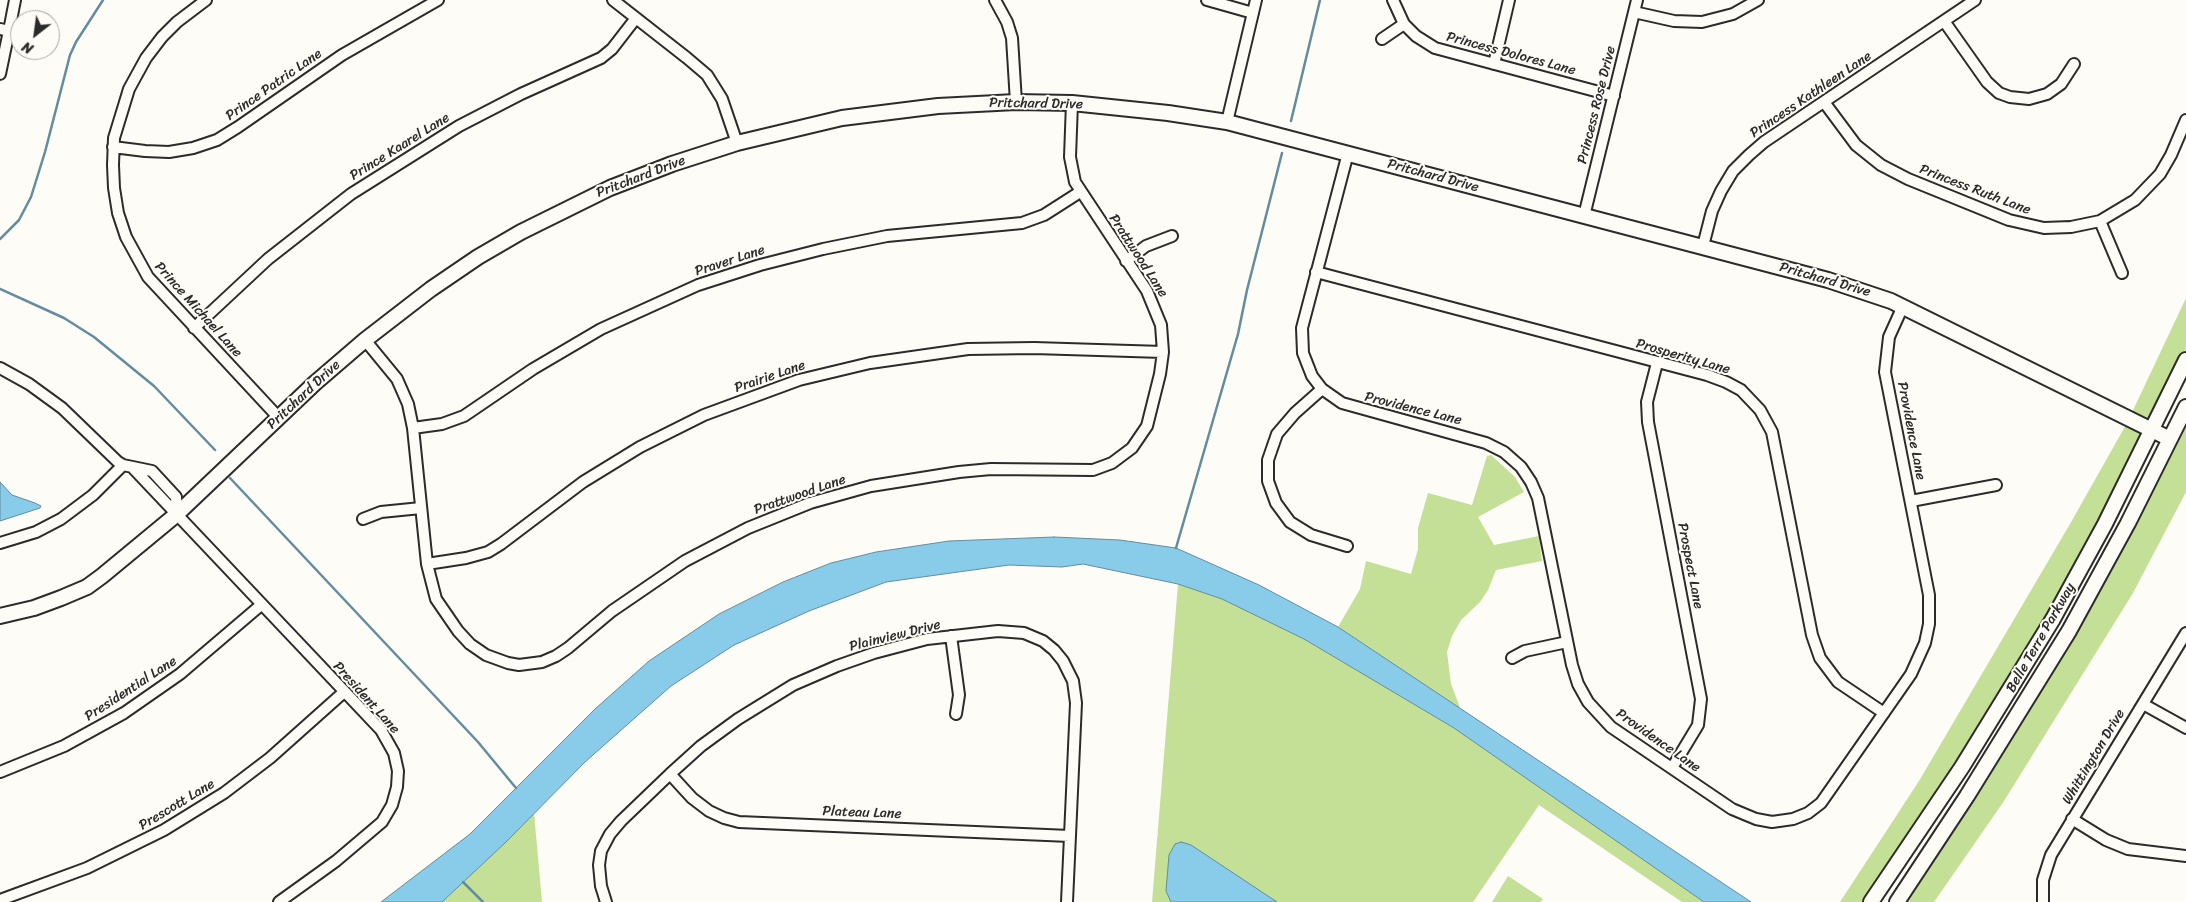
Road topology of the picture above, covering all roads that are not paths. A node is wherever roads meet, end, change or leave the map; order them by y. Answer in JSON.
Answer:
{"nodes":[{"id":1,"x":15,"y":0,"type":"edge"},
{"id":2,"x":206,"y":0,"type":"edge"},
{"id":3,"x":438,"y":0,"type":"edge"},
{"id":4,"x":613,"y":0,"type":"edge"},
{"id":5,"x":995,"y":0,"type":"edge"},
{"id":6,"x":1207,"y":0,"type":"edge"},
{"id":7,"x":1256,"y":0,"type":"edge"},
{"id":8,"x":1393,"y":0,"type":"edge"},
{"id":9,"x":1510,"y":0,"type":"edge"},
{"id":10,"x":1637,"y":0,"type":"edge"},
{"id":11,"x":1758,"y":0,"type":"edge"},
{"id":12,"x":1975,"y":0,"type":"edge"},
{"id":13,"x":1634,"y":12,"type":"junction"},
{"id":14,"x":1253,"y":13,"type":"junction"},
{"id":15,"x":636,"y":18,"type":"junction"},
{"id":16,"x":1944,"y":21,"type":"junction"},
{"id":17,"x":1404,"y":24,"type":"junction"},
{"id":18,"x":4,"y":30,"type":"edge"},
{"id":19,"x":1382,"y":39,"type":"dead end"},
{"id":20,"x":1494,"y":64,"type":"junction"},
{"id":21,"x":2074,"y":64,"type":"dead end"},
{"id":22,"x":0,"y":74,"type":"edge"},
{"id":23,"x":1614,"y":96,"type":"junction"},
{"id":24,"x":1016,"y":102,"type":"junction"},
{"id":25,"x":1824,"y":102,"type":"junction"},
{"id":26,"x":1072,"y":103,"type":"junction"},
{"id":27,"x":2186,"y":120,"type":"edge"},
{"id":28,"x":1227,"y":122,"type":"junction"},
{"id":29,"x":737,"y":143,"type":"junction"},
{"id":30,"x":113,"y":147,"type":"junction"},
{"id":31,"x":1348,"y":153,"type":"junction"},
{"id":32,"x":1080,"y":192,"type":"junction"},
{"id":33,"x":1584,"y":216,"type":"junction"},
{"id":34,"x":2100,"y":220,"type":"junction"},
{"id":35,"x":1172,"y":236,"type":"dead end"},
{"id":36,"x":1703,"y":246,"type":"junction"},
{"id":37,"x":1126,"y":261,"type":"junction"},
{"id":38,"x":1316,"y":272,"type":"junction"},
{"id":39,"x":2122,"y":273,"type":"dead end"},
{"id":40,"x":1903,"y":306,"type":"junction"},
{"id":41,"x":194,"y":328,"type":"junction"},
{"id":42,"x":365,"y":340,"type":"junction"},
{"id":43,"x":1163,"y":352,"type":"junction"},
{"id":44,"x":2186,"y":360,"type":"edge"},
{"id":45,"x":1656,"y":363,"type":"junction"},
{"id":46,"x":0,"y":368,"type":"edge"},
{"id":47,"x":1322,"y":389,"type":"junction"},
{"id":48,"x":2186,"y":407,"type":"edge"},
{"id":49,"x":279,"y":418,"type":"junction"},
{"id":50,"x":413,"y":428,"type":"junction"},
{"id":51,"x":2153,"y":430,"type":"junction"},
{"id":52,"x":2170,"y":439,"type":"junction"},
{"id":53,"x":127,"y":466,"type":"junction"},
{"id":54,"x":1996,"y":485,"type":"dead end"},
{"id":55,"x":1911,"y":502,"type":"junction"},
{"id":56,"x":421,"y":508,"type":"junction"},
{"id":57,"x":177,"y":514,"type":"junction"},
{"id":58,"x":363,"y":519,"type":"dead end"},
{"id":59,"x":0,"y":543,"type":"edge"},
{"id":60,"x":1347,"y":546,"type":"dead end"},
{"id":61,"x":427,"y":564,"type":"junction"},
{"id":62,"x":262,"y":605,"type":"junction"},
{"id":63,"x":0,"y":616,"type":"edge"},
{"id":64,"x":2186,"y":633,"type":"edge"},
{"id":65,"x":951,"y":636,"type":"junction"},
{"id":66,"x":1567,"y":642,"type":"junction"},
{"id":67,"x":1512,"y":658,"type":"dead end"},
{"id":68,"x":344,"y":692,"type":"junction"},
{"id":69,"x":2143,"y":704,"type":"junction"},
{"id":70,"x":1884,"y":713,"type":"junction"},
{"id":71,"x":956,"y":714,"type":"dead end"},
{"id":72,"x":2186,"y":728,"type":"edge"},
{"id":73,"x":1672,"y":768,"type":"junction"},
{"id":74,"x":0,"y":772,"type":"edge"},
{"id":75,"x":670,"y":774,"type":"junction"},
{"id":76,"x":2072,"y":820,"type":"junction"},
{"id":77,"x":1070,"y":836,"type":"junction"},
{"id":78,"x":2186,"y":856,"type":"edge"},
{"id":79,"x":0,"y":900,"type":"edge"},
{"id":80,"x":279,"y":902,"type":"edge"},
{"id":81,"x":606,"y":902,"type":"edge"},
{"id":82,"x":1067,"y":902,"type":"edge"},
{"id":83,"x":1872,"y":902,"type":"edge"},
{"id":84,"x":1897,"y":902,"type":"edge"},
{"id":85,"x":2044,"y":902,"type":"edge"}],
"edges":[{"from":1,"to":18,"type":"street"},
{"from":2,"to":30,"type":"street","name":"Prince Michael Lane"},
{"from":3,"to":30,"type":"street","name":"Prince Patric Lane"},
{"from":4,"to":15,"type":"street"},
{"from":5,"to":24,"type":"street"},
{"from":6,"to":14,"type":"street"},
{"from":7,"to":14,"type":"street"},
{"from":8,"to":17,"type":"street","name":"Princess Dolores Lane"},
{"from":9,"to":20,"type":"street"},
{"from":10,"to":13,"type":"street","name":"Princess Rose Drive"},
{"from":11,"to":13,"type":"street"},
{"from":12,"to":16,"type":"street","name":"Princess Kathleen Lane"},
{"from":13,"to":23,"type":"street","name":"Princess Rose Drive"},
{"from":14,"to":28,"type":"street"},
{"from":15,"to":29,"type":"street"},
{"from":15,"to":41,"type":"street","name":"Prince Kaarel Lane"},
{"from":16,"to":21,"type":"street"},
{"from":16,"to":25,"type":"street","name":"Princess Kathleen Lane"},
{"from":17,"to":19,"type":"street"},
{"from":17,"to":20,"type":"street","name":"Princess Dolores Lane"},
{"from":18,"to":22,"type":"street"},
{"from":20,"to":23,"type":"street","name":"Princess Dolores Lane"},
{"from":23,"to":33,"type":"street","name":"Princess Rose Drive"},
{"from":24,"to":26,"type":"street","name":"Pritchard Drive"},
{"from":24,"to":29,"type":"street","name":"Pritchard Drive"},
{"from":25,"to":34,"type":"street","name":"Princess Ruth Lane"},
{"from":25,"to":36,"type":"street","name":"Princess Kathleen Lane"},
{"from":26,"to":28,"type":"street","name":"Pritchard Drive"},
{"from":26,"to":32,"type":"street","name":"Prattwood Lane"},
{"from":27,"to":34,"type":"street","name":"Princess Ruth Lane"},
{"from":28,"to":31,"type":"street","name":"Pritchard Drive"},
{"from":29,"to":42,"type":"street","name":"Pritchard Drive"},
{"from":30,"to":41,"type":"street","name":"Prince Michael Lane"},
{"from":31,"to":33,"type":"street","name":"Pritchard Drive"},
{"from":31,"to":38,"type":"street","name":"Providence Lane"},
{"from":32,"to":37,"type":"street","name":"Prattwood Lane"},
{"from":32,"to":50,"type":"street","name":"Praver Lane"},
{"from":33,"to":36,"type":"street","name":"Pritchard Drive"},
{"from":34,"to":39,"type":"street"},
{"from":35,"to":37,"type":"street"},
{"from":36,"to":40,"type":"street","name":"Pritchard Drive"},
{"from":37,"to":43,"type":"street","name":"Prattwood Lane"},
{"from":38,"to":45,"type":"street","name":"Prosperity Lane"},
{"from":38,"to":47,"type":"street","name":"Providence Lane"},
{"from":40,"to":51,"type":"street","name":"Pritchard Drive"},
{"from":40,"to":55,"type":"street","name":"Providence Lane"},
{"from":41,"to":49,"type":"street","name":"Prince Michael Lane"},
{"from":42,"to":49,"type":"street","name":"Pritchard Drive"},
{"from":42,"to":50,"type":"street","name":"Prattwood Lane"},
{"from":43,"to":61,"type":"street","name":"Prairie Lane"},
{"from":43,"to":61,"type":"street","name":"Prattwood Lane"},
{"from":44,"to":51,"type":"street","name":"Belle Terre Parkway"},
{"from":45,"to":70,"type":"street","name":"Prosperity Lane"},
{"from":45,"to":73,"type":"street","name":"Prospect Lane"},
{"from":46,"to":53,"type":"street","name":"President Lane"},
{"from":47,"to":60,"type":"street"},
{"from":47,"to":66,"type":"street","name":"Providence Lane"},
{"from":48,"to":52,"type":"street","name":"Belle Terre Parkway"},
{"from":49,"to":57,"type":"street","name":"Pritchard Drive"},
{"from":50,"to":56,"type":"street","name":"Prattwood Lane"},
{"from":51,"to":52,"type":"street","name":"Pritchard Drive"},
{"from":51,"to":83,"type":"street","name":"Belle Terre Parkway"},
{"from":52,"to":84,"type":"street","name":"Belle Terre Parkway"},
{"from":53,"to":57,"type":"street","name":"President Lane"},
{"from":53,"to":59,"type":"street"},
{"from":54,"to":55,"type":"street"},
{"from":55,"to":70,"type":"street","name":"Providence Lane"},
{"from":56,"to":58,"type":"street"},
{"from":56,"to":61,"type":"street","name":"Prattwood Lane"},
{"from":57,"to":62,"type":"street","name":"President Lane"},
{"from":57,"to":63,"type":"street","name":"Pritchard Drive"},
{"from":62,"to":68,"type":"street","name":"President Lane"},
{"from":62,"to":74,"type":"street","name":"Presidential Lane"},
{"from":64,"to":69,"type":"street","name":"Whittington Drive"},
{"from":65,"to":71,"type":"street"},
{"from":65,"to":75,"type":"street","name":"Plainview Drive"},
{"from":65,"to":77,"type":"street","name":"Plainview Drive"},
{"from":66,"to":67,"type":"street"},
{"from":66,"to":73,"type":"street","name":"Providence Lane"},
{"from":68,"to":79,"type":"street","name":"Prescott Lane"},
{"from":68,"to":80,"type":"street","name":"President Lane"},
{"from":69,"to":72,"type":"street"},
{"from":69,"to":76,"type":"street","name":"Whittington Drive"},
{"from":70,"to":73,"type":"street","name":"Providence Lane"},
{"from":75,"to":77,"type":"street","name":"Plateau Lane"},
{"from":75,"to":81,"type":"street","name":"Plainview Drive"},
{"from":76,"to":78,"type":"street"},
{"from":76,"to":85,"type":"street","name":"Whittington Drive"},
{"from":77,"to":82,"type":"street","name":"Plainview Drive"}]}
